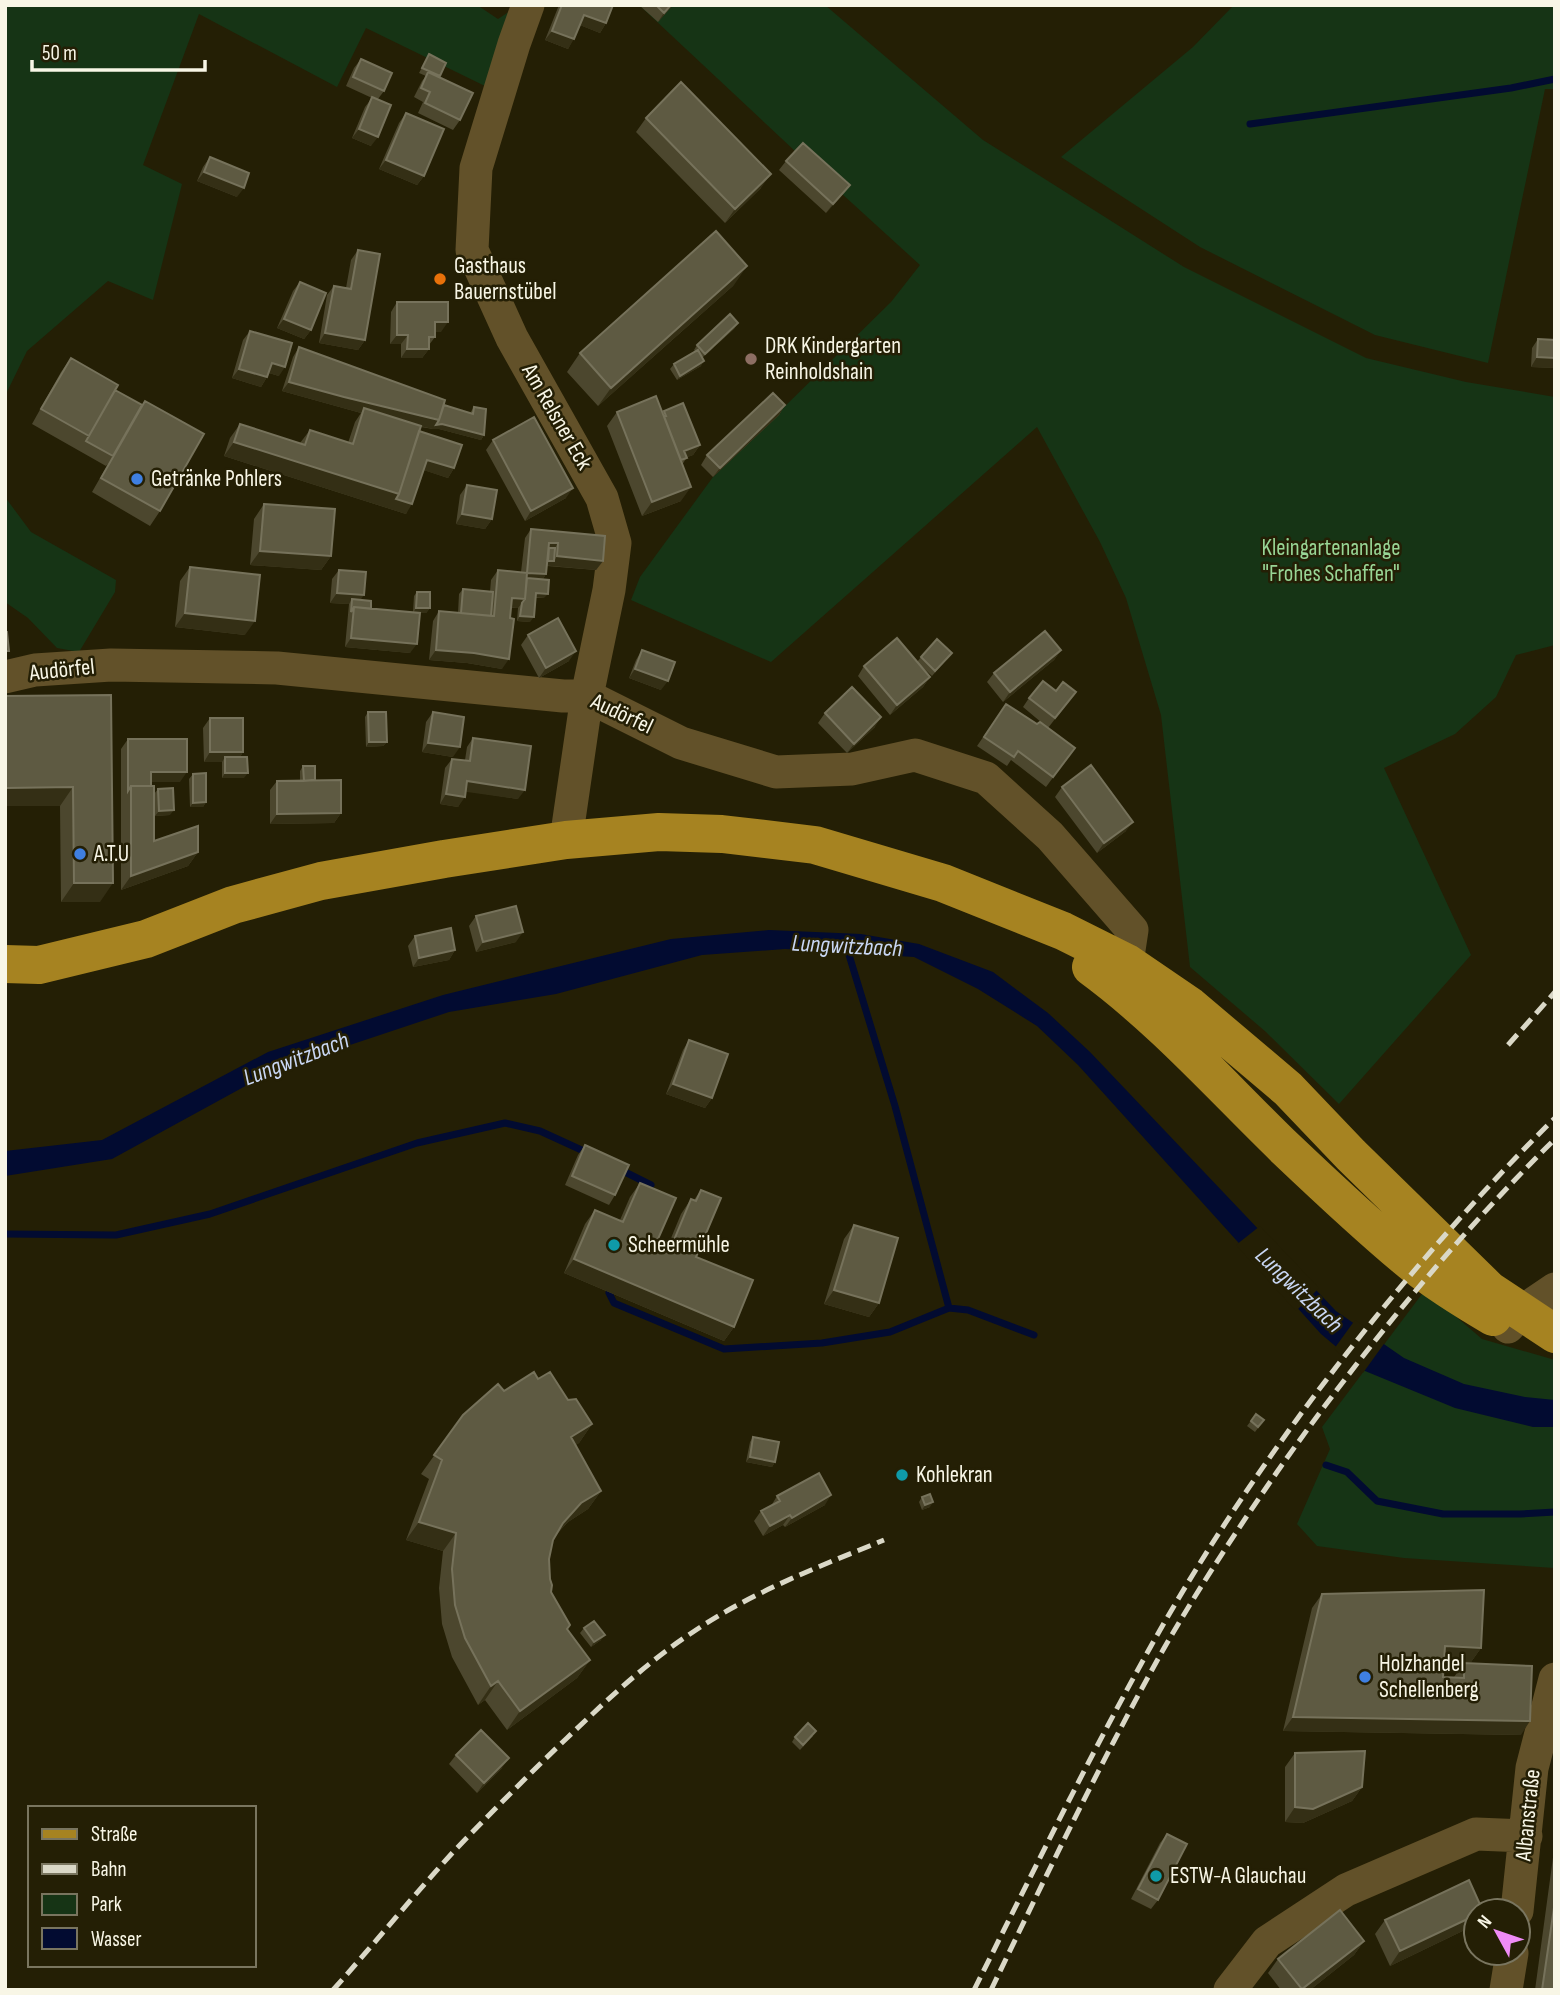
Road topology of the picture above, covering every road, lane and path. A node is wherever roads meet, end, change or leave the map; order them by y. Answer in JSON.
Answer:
{"nodes":[{"id":1,"x":528,"y":5,"type":"edge"},
{"id":2,"x":5,"y":677,"type":"edge"},
{"id":3,"x":587,"y":696,"type":"junction"},
{"id":4,"x":566,"y":841,"type":"junction"},
{"id":5,"x":996,"y":904,"type":"junction"},
{"id":6,"x":1127,"y":963,"type":"junction"},
{"id":7,"x":5,"y":964,"type":"edge"},
{"id":8,"x":1555,"y":1289,"type":"edge"},
{"id":9,"x":1515,"y":1319,"type":"junction"},
{"id":10,"x":1555,"y":1334,"type":"edge"},
{"id":11,"x":1555,"y":1349,"type":"edge"},
{"id":12,"x":1555,"y":1679,"type":"edge"},
{"id":13,"x":1526,"y":1836,"type":"junction"},
{"id":14,"x":1519,"y":1897,"type":"edge"},
{"id":15,"x":1509,"y":1967,"type":"edge"},
{"id":16,"x":1230,"y":1990,"type":"edge"},
{"id":17,"x":1506,"y":1990,"type":"edge"}],
"edges":[{"from":1,"to":3,"type":"street","name":"Am Relsner Eck"},
{"from":2,"to":3,"type":"street","name":"Audörfel"},
{"from":3,"to":4,"type":"street","name":"Am Relsner Eck"},
{"from":3,"to":6,"type":"street","name":"Audörfel"},
{"from":4,"to":5,"type":"main road"},
{"from":4,"to":7,"type":"main road"},
{"from":5,"to":6,"type":"main road"},
{"from":5,"to":9,"type":"main road"},
{"from":6,"to":9,"type":"main road"},
{"from":8,"to":9,"type":"street"},
{"from":9,"to":10,"type":"main road"},
{"from":9,"to":11,"type":"main road"},
{"from":12,"to":13,"type":"street","name":"Albanstraße"},
{"from":13,"to":14,"type":"street","name":"Albanstraße"},
{"from":13,"to":16,"type":"street"},
{"from":15,"to":17,"type":"street"}]}
